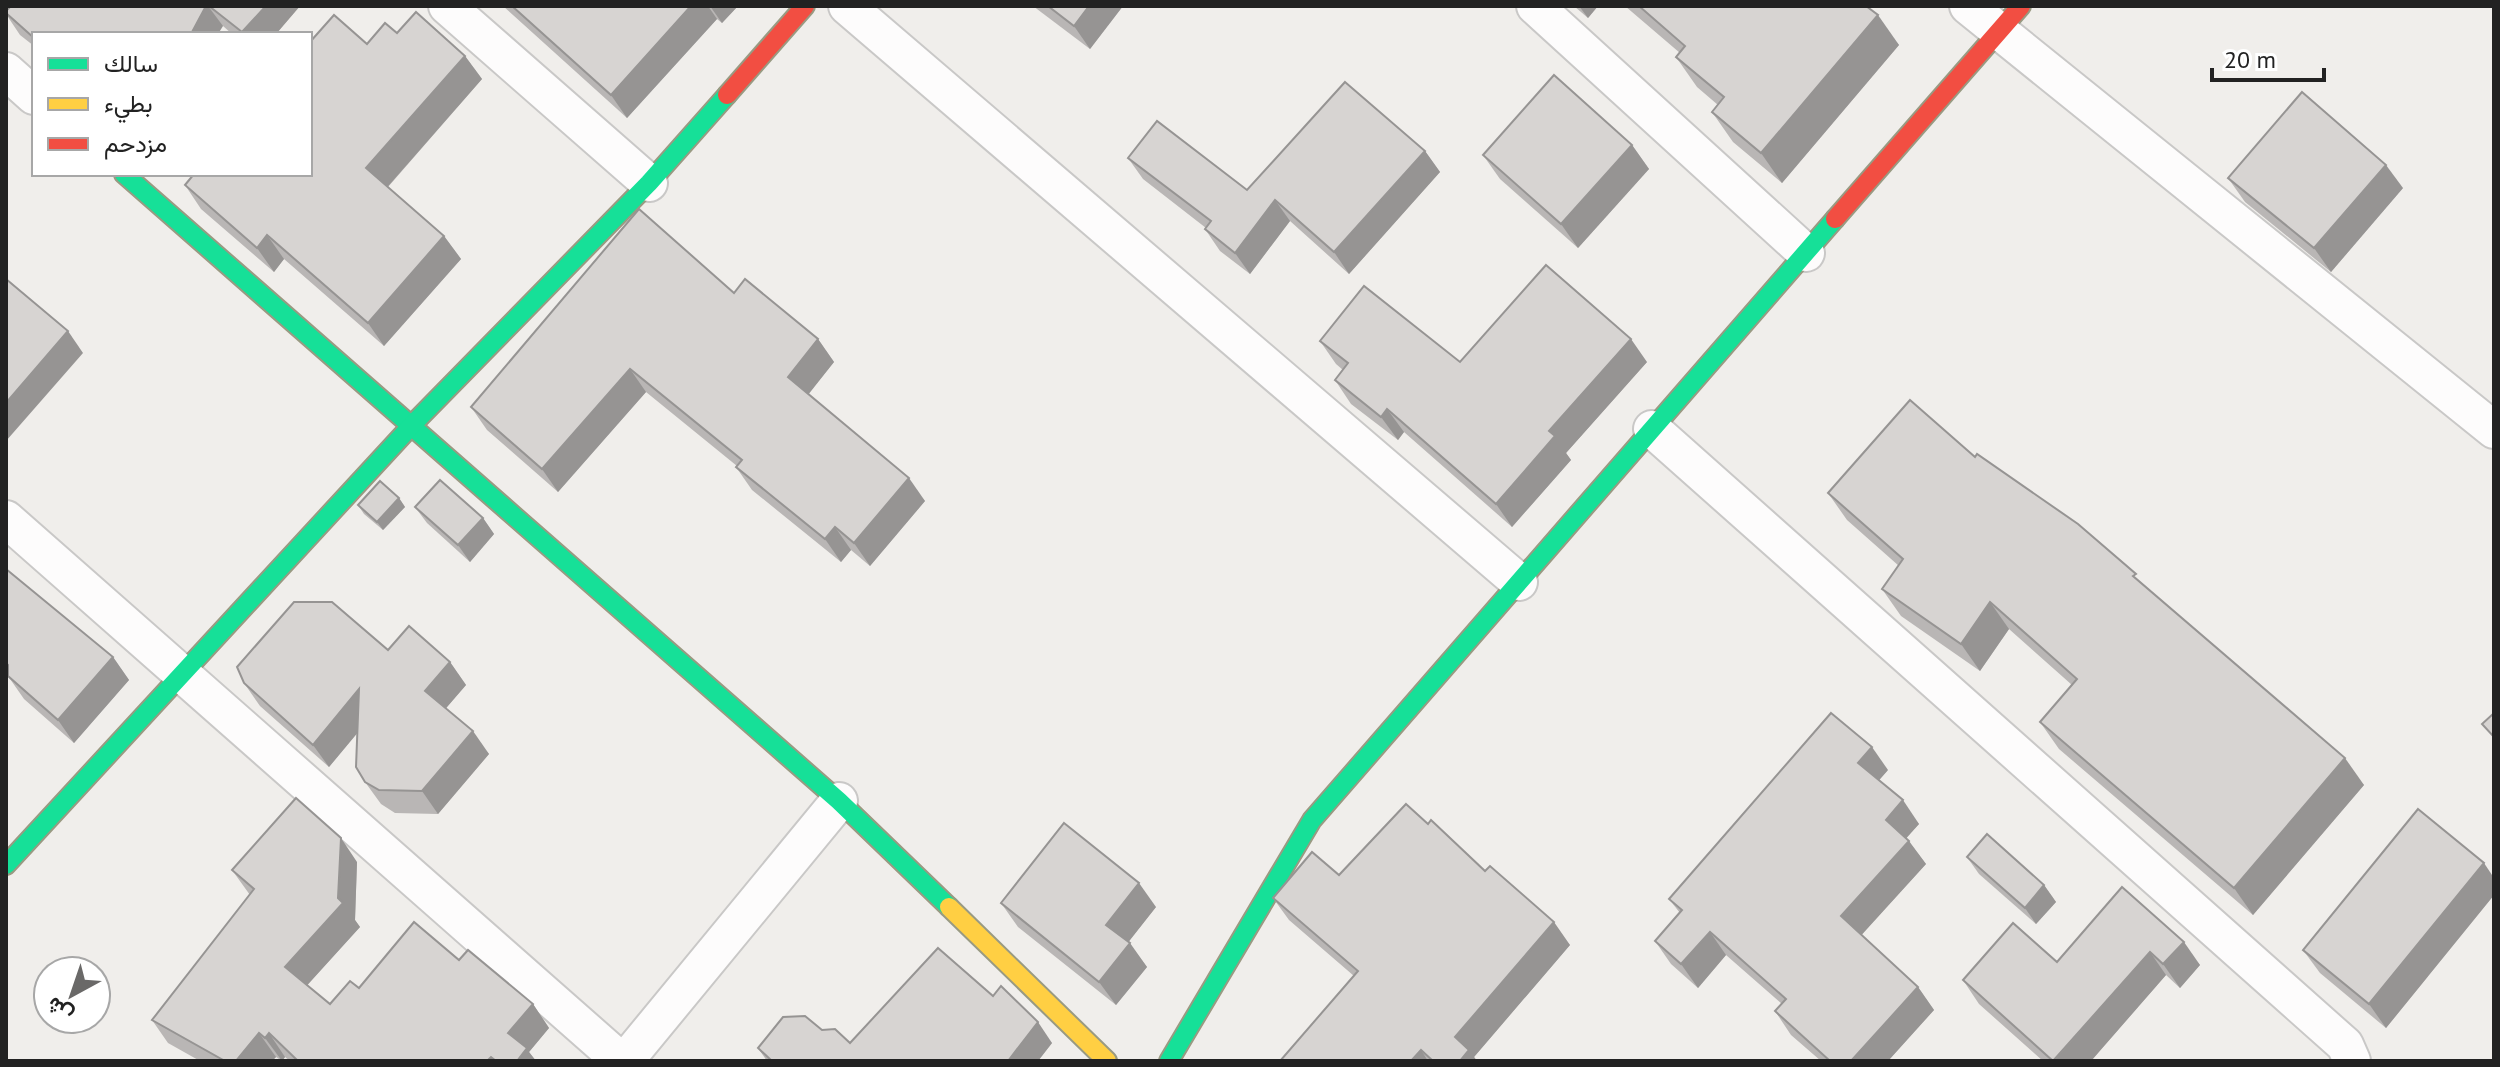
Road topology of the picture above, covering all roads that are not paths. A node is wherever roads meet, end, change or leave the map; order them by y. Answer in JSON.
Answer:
{"nodes":[{"id":1,"x":447,"y":6,"type":"edge"},
{"id":2,"x":805,"y":6,"type":"edge"},
{"id":3,"x":847,"y":6,"type":"edge"},
{"id":4,"x":1535,"y":6,"type":"edge"},
{"id":5,"x":1968,"y":6,"type":"edge"},
{"id":6,"x":2010,"y":19,"type":"edge"},
{"id":7,"x":6,"y":71,"type":"edge"},
{"id":8,"x":32,"y":94,"type":"edge"},
{"id":9,"x":126,"y":176,"type":"edge"},
{"id":10,"x":649,"y":183,"type":"junction"},
{"id":11,"x":1806,"y":253,"type":"junction"},
{"id":12,"x":412,"y":425,"type":"junction"},
{"id":13,"x":1652,"y":429,"type":"junction"},
{"id":14,"x":2494,"y":430,"type":"edge"},
{"id":15,"x":6,"y":519,"type":"edge"},
{"id":16,"x":1519,"y":582,"type":"junction"},
{"id":17,"x":184,"y":675,"type":"junction"},
{"id":18,"x":839,"y":801,"type":"junction"},
{"id":19,"x":6,"y":865,"type":"edge"},
{"id":20,"x":623,"y":1061,"type":"edge"},
{"id":21,"x":1107,"y":1061,"type":"edge"},
{"id":22,"x":1169,"y":1061,"type":"edge"},
{"id":23,"x":2352,"y":1061,"type":"edge"}],
"edges":[{"from":1,"to":10,"type":"street"},
{"from":2,"to":10,"type":"street"},
{"from":3,"to":16,"type":"street"},
{"from":4,"to":11,"type":"street"},
{"from":5,"to":6,"type":"street"},
{"from":6,"to":11,"type":"street"},
{"from":6,"to":14,"type":"street"},
{"from":7,"to":8,"type":"street"},
{"from":9,"to":12,"type":"street"},
{"from":10,"to":12,"type":"street"},
{"from":11,"to":13,"type":"street"},
{"from":12,"to":17,"type":"street"},
{"from":12,"to":18,"type":"street"},
{"from":13,"to":16,"type":"street"},
{"from":13,"to":23,"type":"street"},
{"from":15,"to":17,"type":"street"},
{"from":16,"to":22,"type":"street"},
{"from":17,"to":19,"type":"street"},
{"from":17,"to":20,"type":"street"},
{"from":18,"to":20,"type":"street"},
{"from":18,"to":21,"type":"street"}]}
